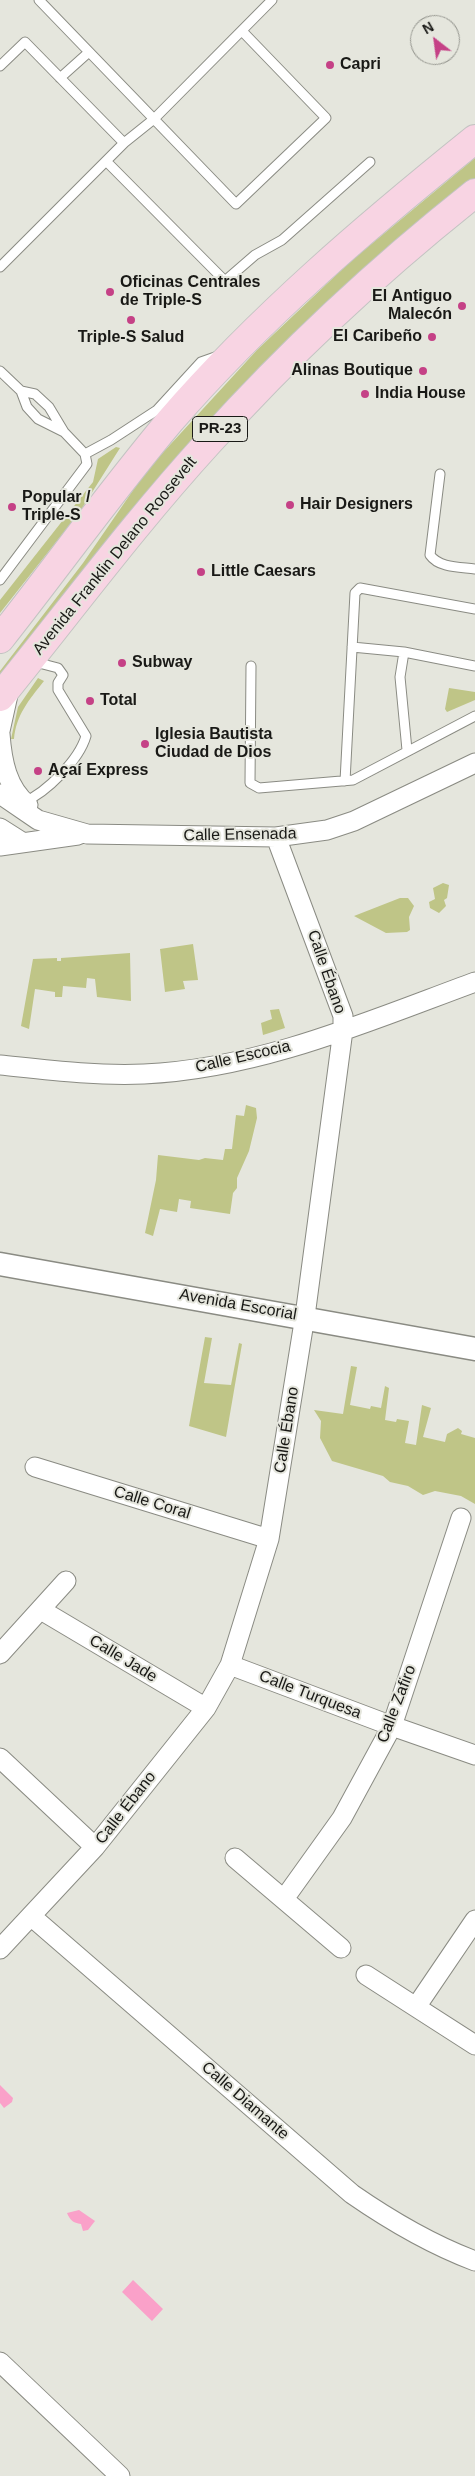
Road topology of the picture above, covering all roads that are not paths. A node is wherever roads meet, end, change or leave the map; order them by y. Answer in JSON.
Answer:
{"nodes":[{"id":1,"x":39,"y":0,"type":"edge"},
{"id":2,"x":272,"y":0,"type":"edge"},
{"id":3,"x":242,"y":31,"type":"junction"},
{"id":4,"x":89,"y":52,"type":"junction"},
{"id":5,"x":0,"y":66,"type":"edge"},
{"id":6,"x":60,"y":78,"type":"junction"},
{"id":7,"x":154,"y":119,"type":"junction"},
{"id":8,"x":475,"y":139,"type":"edge"},
{"id":9,"x":124,"y":143,"type":"junction"},
{"id":10,"x":106,"y":161,"type":"junction"},
{"id":11,"x":370,"y":162,"type":"dead end"},
{"id":12,"x":475,"y":193,"type":"edge"},
{"id":13,"x":0,"y":267,"type":"edge"},
{"id":14,"x":236,"y":351,"type":"junction"},
{"id":15,"x":0,"y":371,"type":"edge"},
{"id":16,"x":21,"y":391,"type":"junction"},
{"id":17,"x":64,"y":432,"type":"junction"},
{"id":18,"x":85,"y":454,"type":"junction"},
{"id":19,"x":440,"y":474,"type":"dead end"},
{"id":20,"x":475,"y":569,"type":"edge"},
{"id":21,"x":0,"y":580,"type":"edge"},
{"id":22,"x":475,"y":609,"type":"edge"},
{"id":23,"x":0,"y":639,"type":"edge"},
{"id":24,"x":352,"y":647,"type":"junction"},
{"id":25,"x":404,"y":652,"type":"junction"},
{"id":26,"x":251,"y":666,"type":"dead end"},
{"id":27,"x":475,"y":666,"type":"edge"},
{"id":28,"x":12,"y":682,"type":"edge"},
{"id":29,"x":475,"y":716,"type":"edge"},
{"id":30,"x":0,"y":733,"type":"edge"},
{"id":31,"x":407,"y":750,"type":"junction"},
{"id":32,"x":475,"y":763,"type":"edge"},
{"id":33,"x":345,"y":781,"type":"junction"},
{"id":34,"x":0,"y":794,"type":"edge"},
{"id":35,"x":20,"y":805,"type":"junction"},
{"id":36,"x":0,"y":828,"type":"edge"},
{"id":37,"x":87,"y":834,"type":"junction"},
{"id":38,"x":276,"y":837,"type":"junction"},
{"id":39,"x":22,"y":842,"type":"junction"},
{"id":40,"x":0,"y":846,"type":"edge"},
{"id":41,"x":475,"y":982,"type":"edge"},
{"id":42,"x":343,"y":1030,"type":"junction"},
{"id":43,"x":0,"y":1065,"type":"edge"},
{"id":44,"x":0,"y":1264,"type":"edge"},
{"id":45,"x":304,"y":1316,"type":"junction"},
{"id":46,"x":474,"y":1345,"type":"edge"},
{"id":47,"x":35,"y":1467,"type":"dead end"},
{"id":48,"x":461,"y":1518,"type":"dead end"},
{"id":49,"x":269,"y":1539,"type":"junction"},
{"id":50,"x":66,"y":1582,"type":"dead end"},
{"id":51,"x":40,"y":1610,"type":"junction"},
{"id":52,"x":0,"y":1654,"type":"edge"},
{"id":53,"x":230,"y":1665,"type":"junction"},
{"id":54,"x":206,"y":1708,"type":"junction"},
{"id":55,"x":392,"y":1726,"type":"junction"},
{"id":56,"x":475,"y":1755,"type":"edge"},
{"id":57,"x":0,"y":1758,"type":"edge"},
{"id":58,"x":95,"y":1847,"type":"junction"},
{"id":59,"x":235,"y":1858,"type":"dead end"},
{"id":60,"x":284,"y":1898,"type":"junction"},
{"id":61,"x":31,"y":1916,"type":"junction"},
{"id":62,"x":475,"y":1920,"type":"edge"},
{"id":63,"x":340,"y":1948,"type":"dead end"},
{"id":64,"x":0,"y":1949,"type":"edge"},
{"id":65,"x":366,"y":1975,"type":"dead end"},
{"id":66,"x":416,"y":2007,"type":"junction"},
{"id":67,"x":475,"y":2045,"type":"edge"},
{"id":68,"x":475,"y":2261,"type":"edge"},
{"id":69,"x":0,"y":2362,"type":"edge"},
{"id":70,"x":120,"y":2476,"type":"edge"}],
"edges":[{"from":1,"to":4,"type":"lane"},
{"from":2,"to":3,"type":"lane"},
{"from":3,"to":7,"type":"lane"},
{"from":3,"to":7,"type":"lane"},
{"from":4,"to":6,"type":"lane"},
{"from":4,"to":7,"type":"lane"},
{"from":5,"to":6,"type":"lane"},
{"from":6,"to":9,"type":"lane"},
{"from":7,"to":9,"type":"lane"},
{"from":8,"to":14,"type":"main road","number":"PR-23"},
{"from":9,"to":10,"type":"lane"},
{"from":10,"to":11,"type":"lane"},
{"from":10,"to":13,"type":"lane"},
{"from":12,"to":28,"type":"main road","name":"Avenida Franklin Delano Roosevelt","number":"PR-23"},
{"from":14,"to":18,"type":"lane"},
{"from":14,"to":23,"type":"main road","number":"PR-23"},
{"from":15,"to":16,"type":"lane"},
{"from":16,"to":17,"type":"lane"},
{"from":16,"to":17,"type":"lane"},
{"from":17,"to":18,"type":"lane"},
{"from":18,"to":21,"type":"lane"},
{"from":19,"to":20,"type":"lane"},
{"from":22,"to":24,"type":"lane"},
{"from":24,"to":25,"type":"lane"},
{"from":24,"to":33,"type":"lane"},
{"from":25,"to":27,"type":"lane"},
{"from":25,"to":31,"type":"lane"},
{"from":26,"to":33,"type":"lane"},
{"from":28,"to":30,"type":"street"},
{"from":28,"to":35,"type":"lane"},
{"from":29,"to":31,"type":"lane"},
{"from":30,"to":35,"type":"street"},
{"from":31,"to":33,"type":"lane"},
{"from":32,"to":38,"type":"street","name":"Calle Ensenada"},
{"from":34,"to":35,"type":"street"},
{"from":35,"to":37,"type":"street"},
{"from":36,"to":39,"type":"street"},
{"from":37,"to":38,"type":"street","name":"Calle Ensenada"},
{"from":37,"to":39,"type":"street"},
{"from":38,"to":42,"type":"street","name":"Calle Ébano"},
{"from":39,"to":40,"type":"street"},
{"from":41,"to":42,"type":"street","name":"Calle Escocia"},
{"from":42,"to":43,"type":"street","name":"Calle Escocia"},
{"from":42,"to":45,"type":"street","name":"Calle Ébano"},
{"from":44,"to":45,"type":"street","name":"Avenida Escorial"},
{"from":45,"to":46,"type":"street","name":"Avenida Escorial"},
{"from":45,"to":49,"type":"street","name":"Calle Ébano"},
{"from":47,"to":49,"type":"street","name":"Calle Coral"},
{"from":48,"to":55,"type":"street","name":"Calle Zafiro"},
{"from":49,"to":53,"type":"street","name":"Calle Ébano"},
{"from":50,"to":51,"type":"street"},
{"from":51,"to":52,"type":"street"},
{"from":51,"to":54,"type":"street","name":"Calle Jade"},
{"from":53,"to":54,"type":"street","name":"Calle Ébano"},
{"from":53,"to":55,"type":"street","name":"Calle Turquesa"},
{"from":54,"to":58,"type":"street","name":"Calle Ébano"},
{"from":55,"to":56,"type":"street","name":"Calle Turquesa"},
{"from":55,"to":60,"type":"street","name":"Calle Zafiro"},
{"from":57,"to":58,"type":"street"},
{"from":58,"to":61,"type":"street","name":"Calle Ébano"},
{"from":59,"to":60,"type":"street"},
{"from":60,"to":63,"type":"street"},
{"from":61,"to":64,"type":"street","name":"Calle Ébano"},
{"from":61,"to":68,"type":"street","name":"Calle Diamante"},
{"from":62,"to":66,"type":"street"},
{"from":65,"to":66,"type":"street"},
{"from":66,"to":67,"type":"street"},
{"from":69,"to":70,"type":"street"}]}
